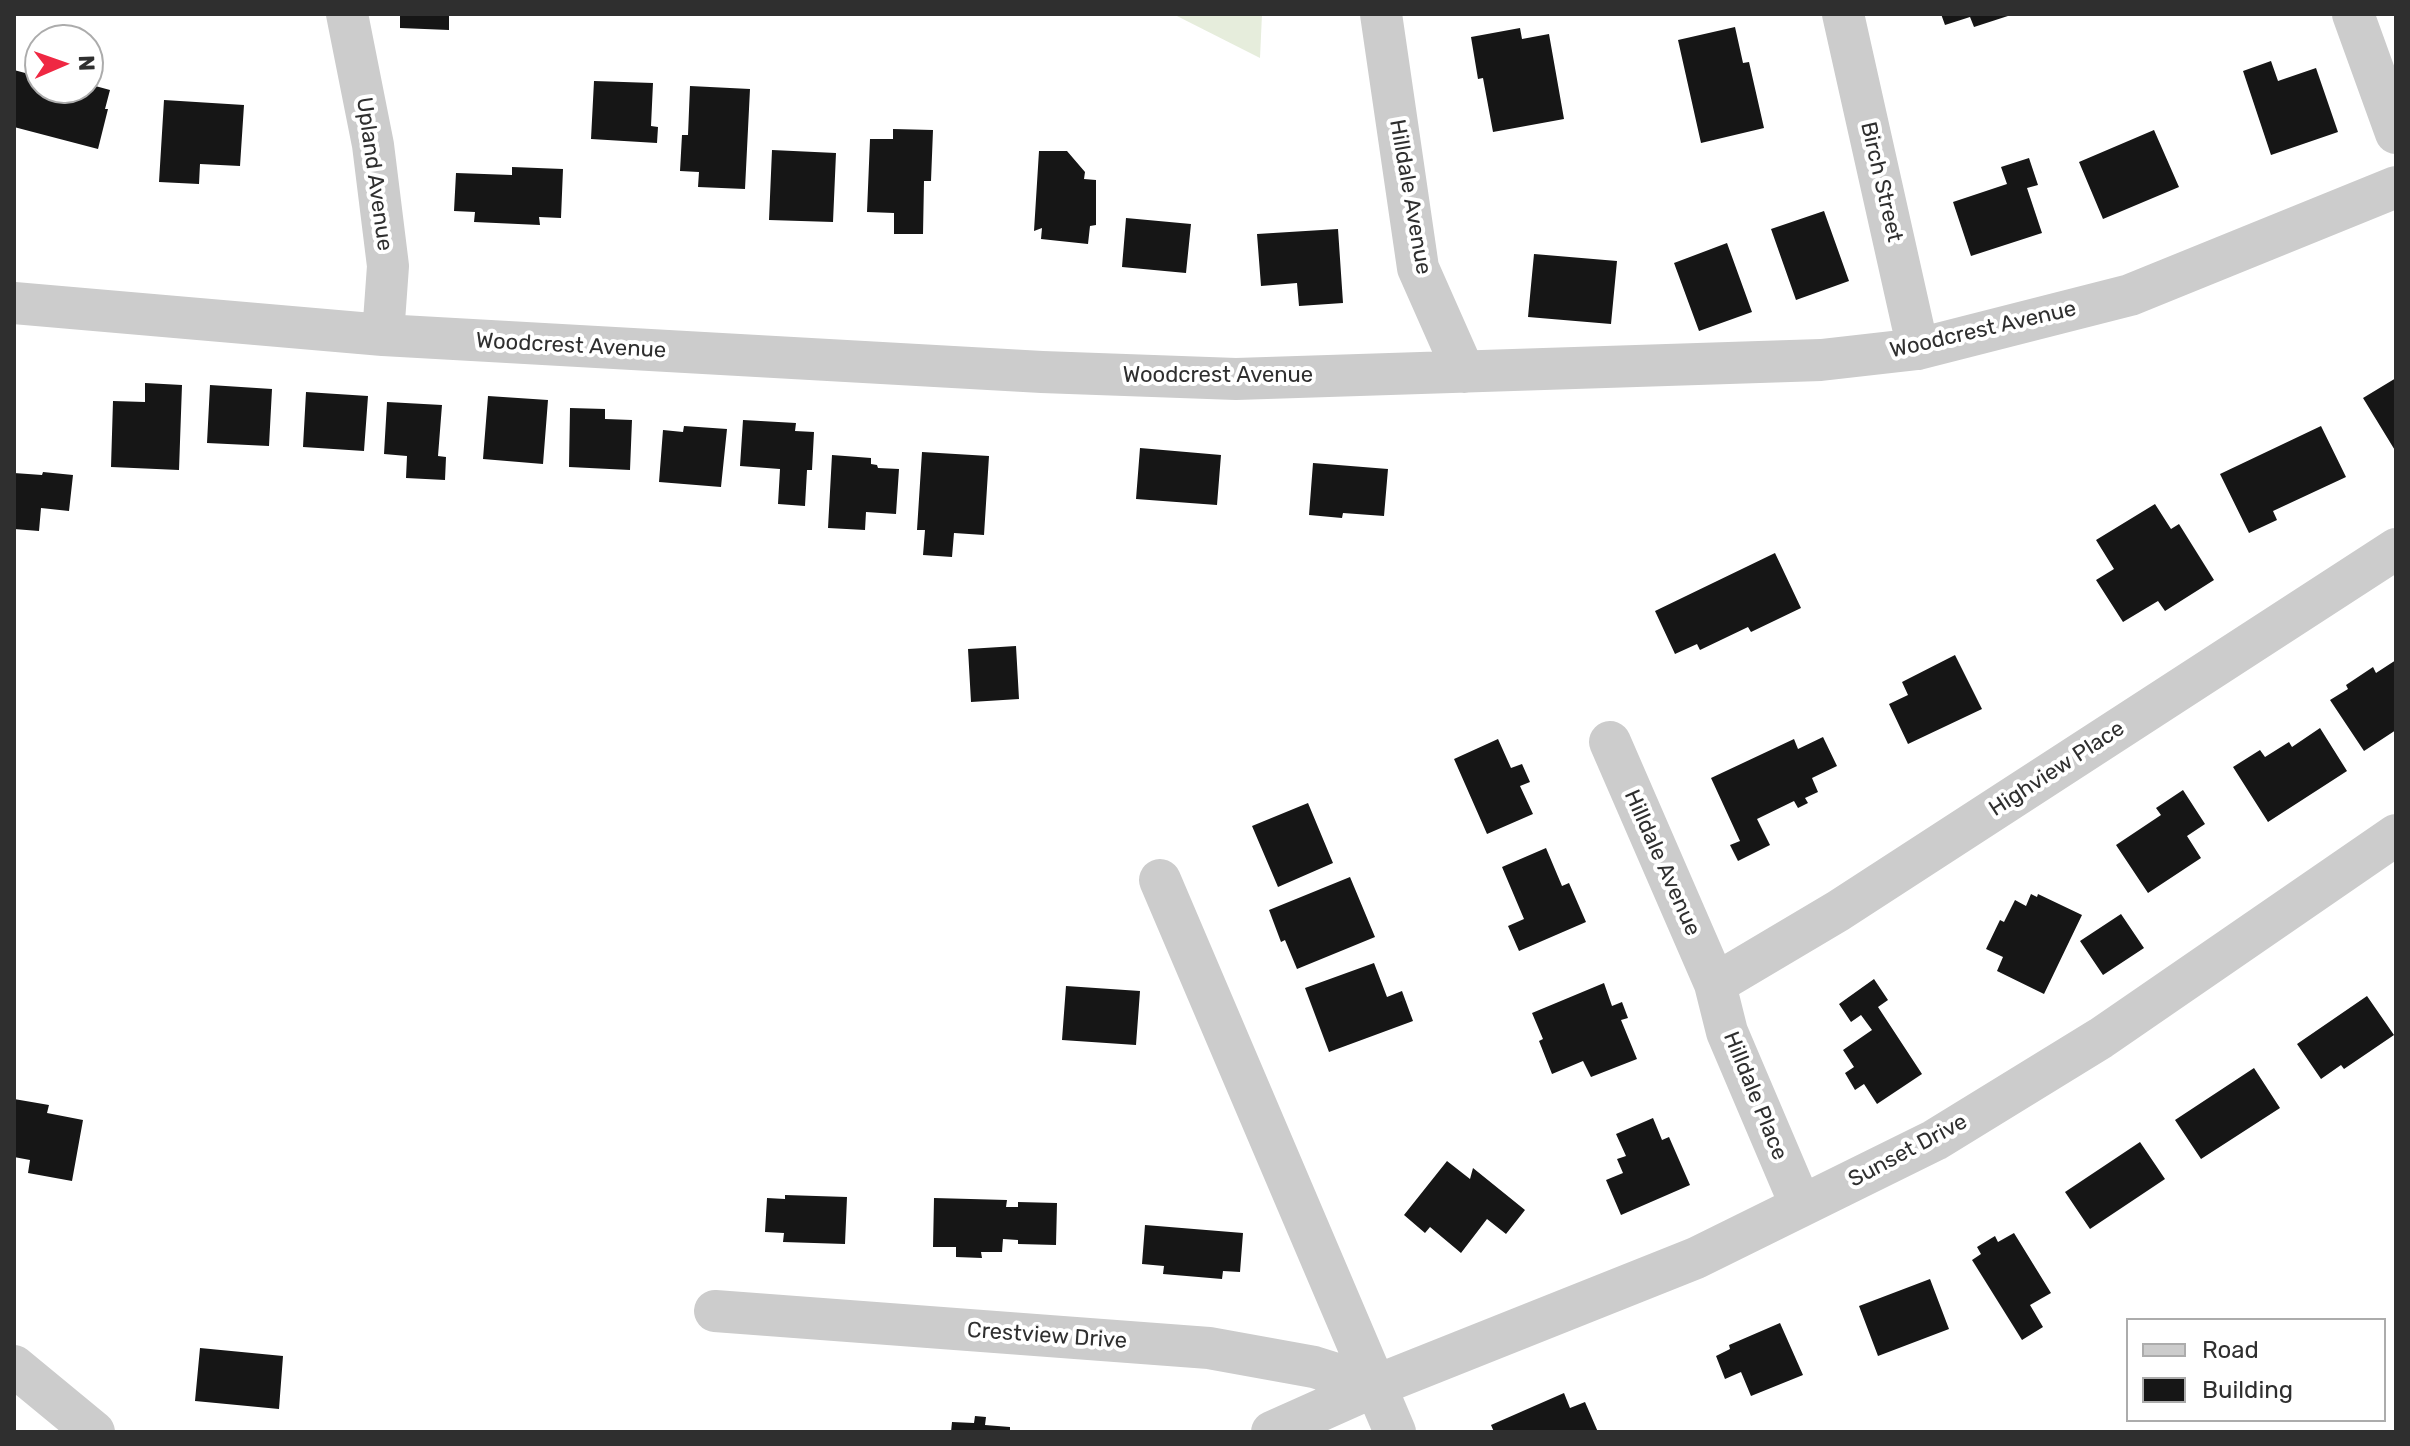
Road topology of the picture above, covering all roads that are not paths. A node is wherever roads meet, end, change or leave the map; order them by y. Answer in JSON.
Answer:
{"nodes":[{"id":1,"x":347,"y":14,"type":"edge"},
{"id":2,"x":1381,"y":14,"type":"edge"},
{"id":3,"x":1843,"y":14,"type":"edge"},
{"id":4,"x":2353,"y":14,"type":"edge"},
{"id":5,"x":2396,"y":133,"type":"edge"},
{"id":6,"x":2396,"y":187,"type":"edge"},
{"id":7,"x":14,"y":303,"type":"edge"},
{"id":8,"x":383,"y":335,"type":"junction"},
{"id":9,"x":1918,"y":349,"type":"junction"},
{"id":10,"x":1464,"y":372,"type":"junction"},
{"id":11,"x":2396,"y":549,"type":"edge"},
{"id":12,"x":1610,"y":742,"type":"dead end"},
{"id":13,"x":2396,"y":835,"type":"edge"},
{"id":14,"x":1160,"y":880,"type":"dead end"},
{"id":15,"x":1715,"y":984,"type":"junction"},
{"id":16,"x":1801,"y":1206,"type":"junction"},
{"id":17,"x":715,"y":1311,"type":"dead end"},
{"id":18,"x":14,"y":1366,"type":"edge"},
{"id":19,"x":1375,"y":1386,"type":"junction"},
{"id":20,"x":94,"y":1432,"type":"edge"},
{"id":21,"x":1272,"y":1432,"type":"edge"},
{"id":22,"x":1395,"y":1432,"type":"edge"}],
"edges":[{"from":1,"to":8,"type":"street","name":"Upland Avenue"},
{"from":2,"to":10,"type":"street","name":"Hilldale Avenue"},
{"from":3,"to":9,"type":"street","name":"Birch Street"},
{"from":4,"to":5,"type":"street"},
{"from":6,"to":9,"type":"street","name":"Woodcrest Avenue"},
{"from":7,"to":8,"type":"street","name":"Woodcrest Avenue"},
{"from":8,"to":10,"type":"street","name":"Woodcrest Avenue"},
{"from":9,"to":10,"type":"street","name":"Woodcrest Avenue"},
{"from":11,"to":15,"type":"street","name":"Highview Place"},
{"from":12,"to":15,"type":"street","name":"Hilldale Avenue"},
{"from":13,"to":16,"type":"street","name":"Sunset Drive"},
{"from":14,"to":19,"type":"street"},
{"from":15,"to":16,"type":"street","name":"Hilldale Place"},
{"from":16,"to":19,"type":"street","name":"Sunset Drive"},
{"from":17,"to":19,"type":"street","name":"Crestview Drive"},
{"from":18,"to":20,"type":"street"},
{"from":19,"to":21,"type":"street","name":"Sunset Drive"},
{"from":19,"to":22,"type":"street"}]}
